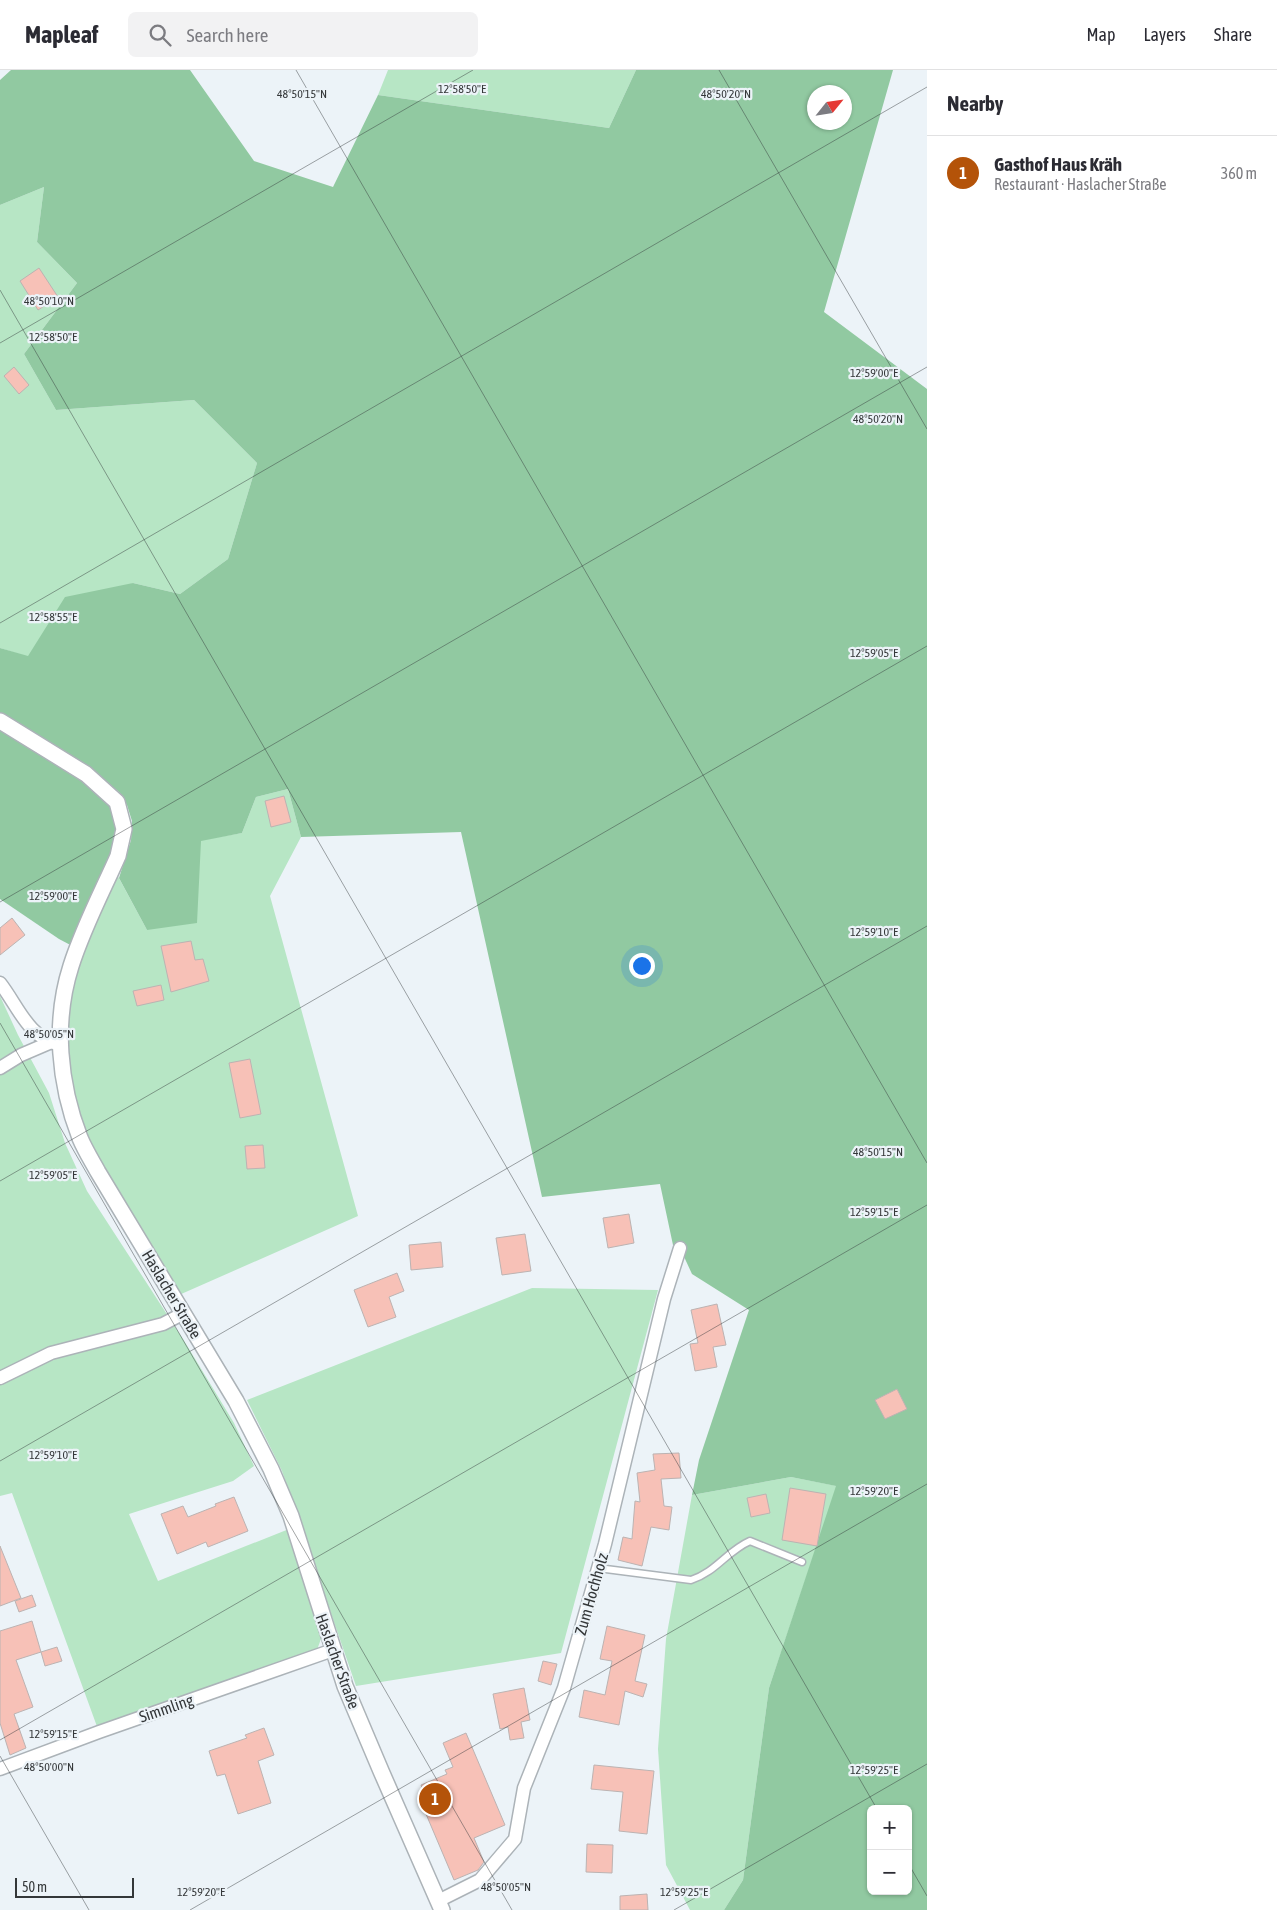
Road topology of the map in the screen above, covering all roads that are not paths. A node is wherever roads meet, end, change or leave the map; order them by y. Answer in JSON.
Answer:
{"nodes":[{"id":1,"x":0,"y":722,"type":"edge"},
{"id":2,"x":0,"y":983,"type":"edge"},
{"id":3,"x":54,"y":1044,"type":"junction"},
{"id":4,"x":0,"y":1068,"type":"edge"},
{"id":5,"x":680,"y":1248,"type":"dead end"},
{"id":6,"x":184,"y":1313,"type":"junction"},
{"id":7,"x":0,"y":1378,"type":"edge"},
{"id":8,"x":802,"y":1562,"type":"dead end"},
{"id":9,"x":598,"y":1568,"type":"junction"},
{"id":10,"x":333,"y":1650,"type":"junction"},
{"id":11,"x":1,"y":1765,"type":"edge"},
{"id":12,"x":440,"y":1905,"type":"edge"}],
"edges":[{"from":1,"to":3,"type":"street","name":"Haslacher Straße"},
{"from":2,"to":3,"type":"street"},
{"from":3,"to":4,"type":"street"},
{"from":3,"to":6,"type":"street","name":"Haslacher Straße"},
{"from":5,"to":9,"type":"street","name":"Zum Hochholz"},
{"from":6,"to":7,"type":"street"},
{"from":6,"to":10,"type":"street","name":"Haslacher Straße"},
{"from":8,"to":9,"type":"lane"},
{"from":9,"to":12,"type":"street","name":"Zum Hochholz"},
{"from":10,"to":11,"type":"street","name":"Simmling"},
{"from":10,"to":12,"type":"street","name":"Haslacher Straße"}]}
